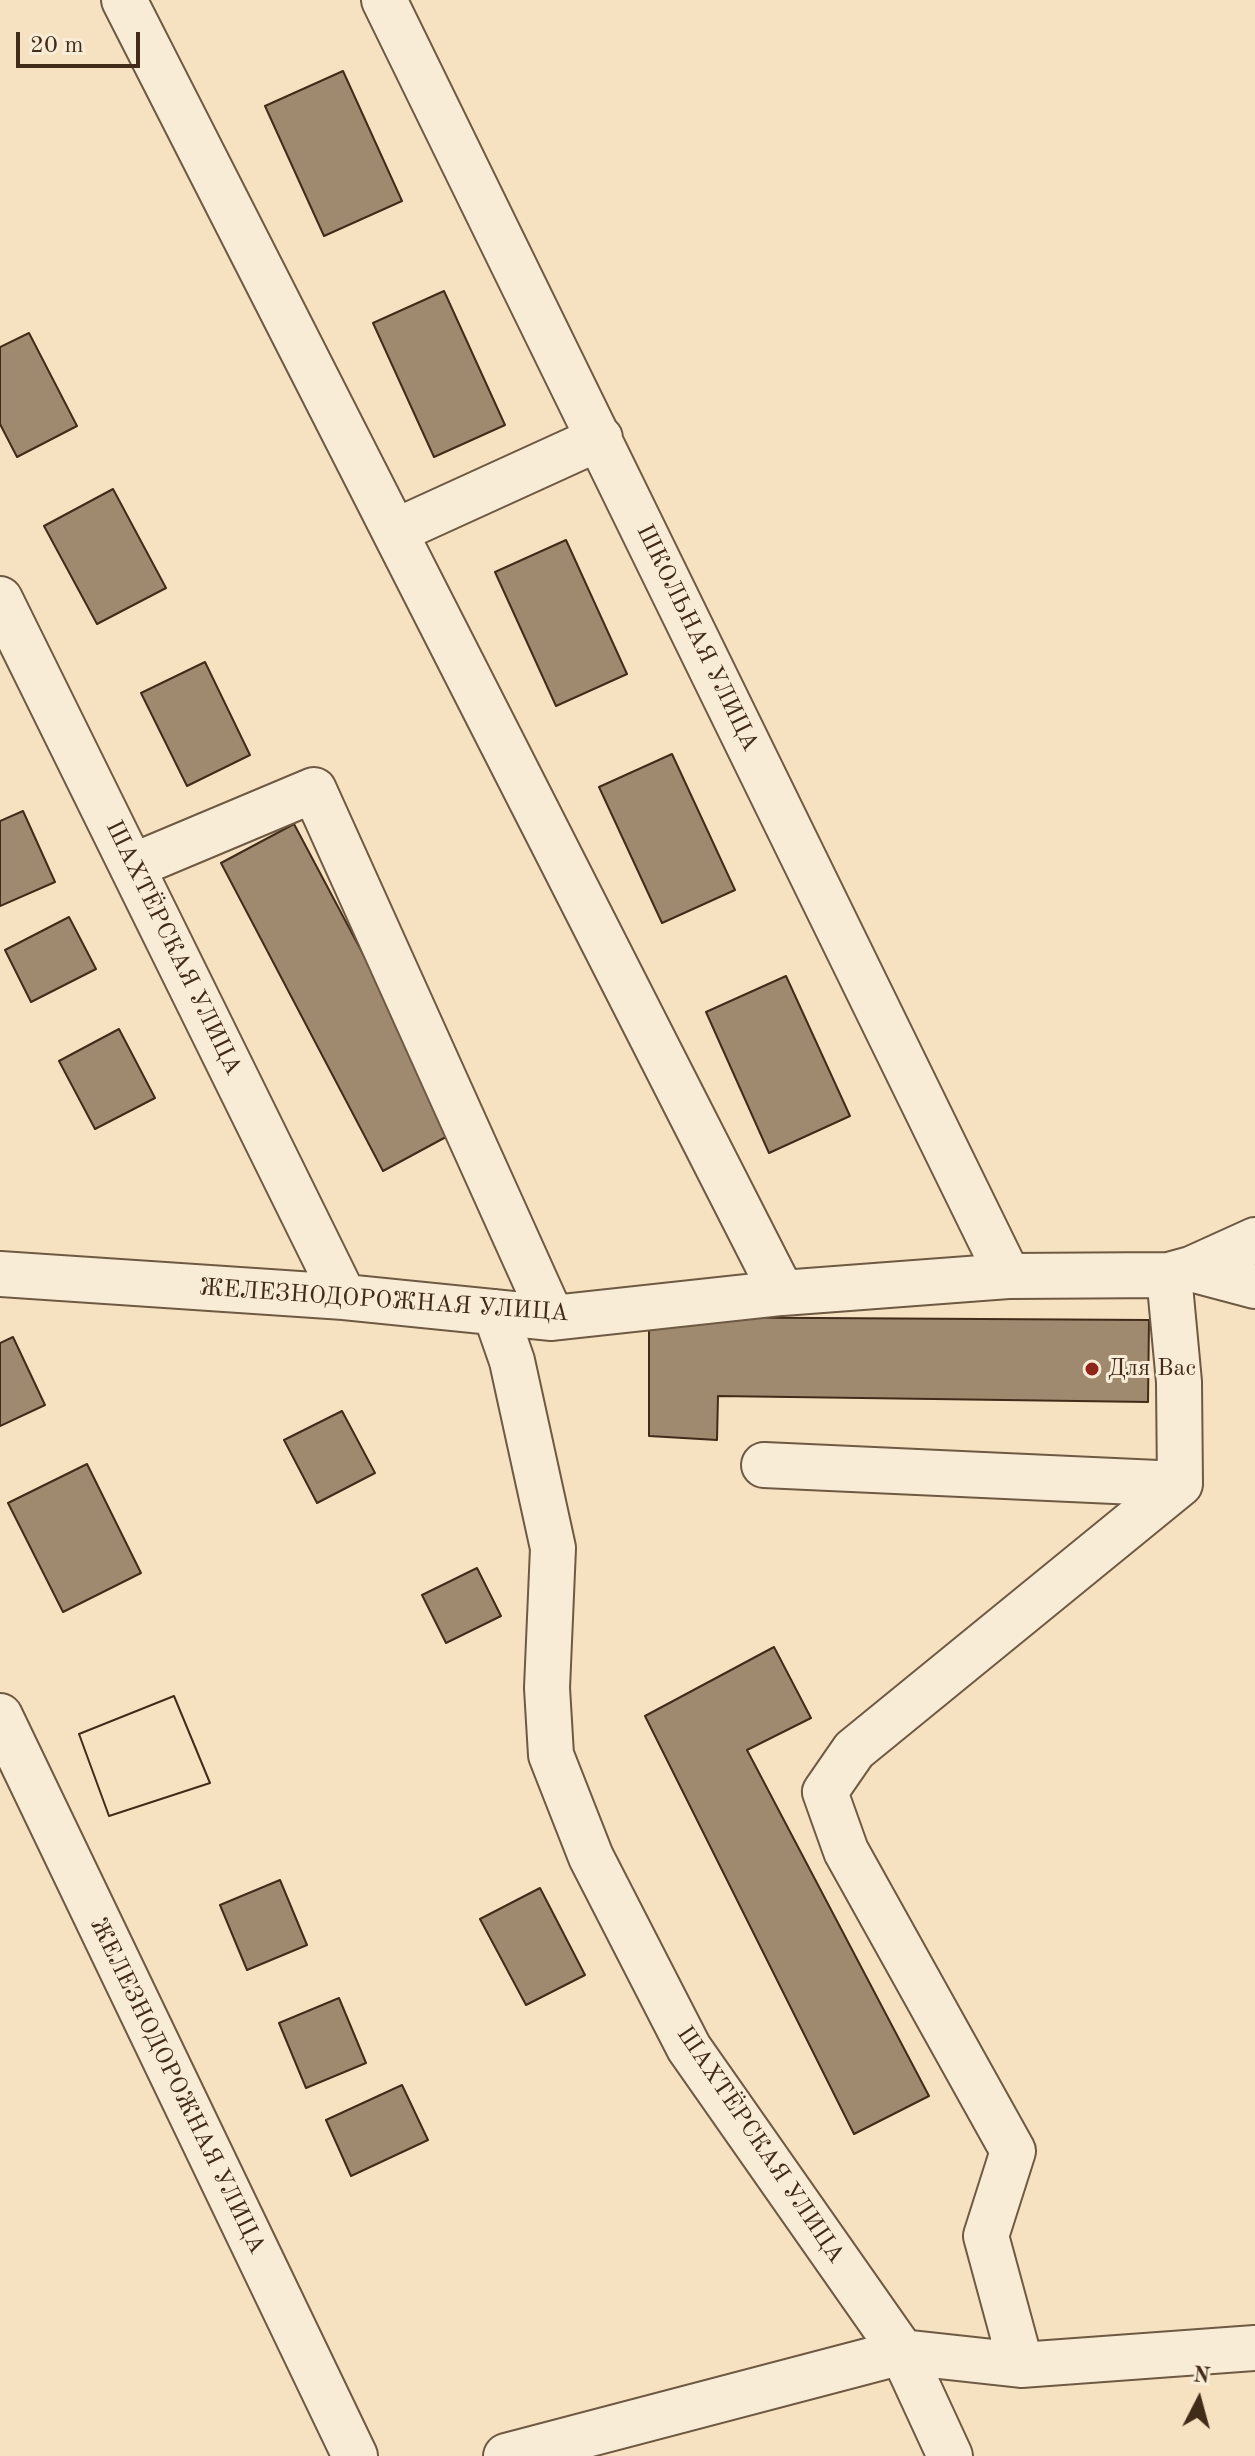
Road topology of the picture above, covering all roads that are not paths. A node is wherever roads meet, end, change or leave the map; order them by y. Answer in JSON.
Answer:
{"nodes":[{"id":1,"x":124,"y":0,"type":"edge"},
{"id":2,"x":384,"y":0,"type":"edge"},
{"id":3,"x":600,"y":438,"type":"junction"},
{"id":4,"x":396,"y":531,"type":"junction"},
{"id":5,"x":0,"y":599,"type":"edge"},
{"id":6,"x":133,"y":866,"type":"junction"},
{"id":7,"x":1255,"y":1240,"type":"edge"},
{"id":8,"x":1180,"y":1272,"type":"junction"},
{"id":9,"x":0,"y":1274,"type":"edge"},
{"id":10,"x":1008,"y":1276,"type":"junction"},
{"id":11,"x":1255,"y":1286,"type":"edge"},
{"id":12,"x":782,"y":1293,"type":"junction"},
{"id":13,"x":344,"y":1297,"type":"junction"},
{"id":14,"x":495,"y":1312,"type":"junction"},
{"id":15,"x":552,"y":1318,"type":"junction"},
{"id":16,"x":764,"y":1465,"type":"dead end"},
{"id":17,"x":1180,"y":1484,"type":"junction"},
{"id":18,"x":0,"y":1716,"type":"edge"},
{"id":19,"x":1255,"y":2348,"type":"edge"},
{"id":20,"x":902,"y":2352,"type":"junction"},
{"id":21,"x":1021,"y":2365,"type":"junction"},
{"id":22,"x":355,"y":2456,"type":"edge"},
{"id":23,"x":506,"y":2456,"type":"edge"},
{"id":24,"x":950,"y":2456,"type":"edge"}],
"edges":[{"from":1,"to":4,"type":"street"},
{"from":2,"to":3,"type":"street","name":"ШКОЛЬНАЯ УЛИЦА"},
{"from":3,"to":4,"type":"street"},
{"from":3,"to":10,"type":"street","name":"ШКОЛЬНАЯ УЛИЦА"},
{"from":4,"to":12,"type":"street"},
{"from":5,"to":6,"type":"street","name":"ШАХТЁРСКАЯ УЛИЦА"},
{"from":6,"to":13,"type":"street","name":"ШАХТЁРСКАЯ УЛИЦА"},
{"from":6,"to":15,"type":"street"},
{"from":7,"to":8,"type":"street"},
{"from":8,"to":10,"type":"street","name":"ЖЕЛЕЗНОДОРОЖНАЯ УЛИЦА"},
{"from":8,"to":11,"type":"street"},
{"from":8,"to":17,"type":"street"},
{"from":9,"to":13,"type":"street","name":"ЖЕЛЕЗНОДОРОЖНАЯ УЛИЦА"},
{"from":10,"to":12,"type":"street","name":"ЖЕЛЕЗНОДОРОЖНАЯ УЛИЦА"},
{"from":12,"to":15,"type":"street","name":"ЖЕЛЕЗНОДОРОЖНАЯ УЛИЦА"},
{"from":13,"to":14,"type":"street","name":"ЖЕЛЕЗНОДОРОЖНАЯ УЛИЦА"},
{"from":14,"to":15,"type":"street","name":"ЖЕЛЕЗНОДОРОЖНАЯ УЛИЦА"},
{"from":14,"to":20,"type":"street","name":"ШАХТЁРСКАЯ УЛИЦА"},
{"from":16,"to":17,"type":"street"},
{"from":17,"to":21,"type":"street"},
{"from":18,"to":22,"type":"street","name":"ЖЕЛЕЗНОДОРОЖНАЯ УЛИЦА"},
{"from":19,"to":21,"type":"street"},
{"from":20,"to":21,"type":"street"},
{"from":20,"to":23,"type":"street"},
{"from":20,"to":24,"type":"street","name":"ШАХТЁРСКАЯ УЛИЦА"}]}
